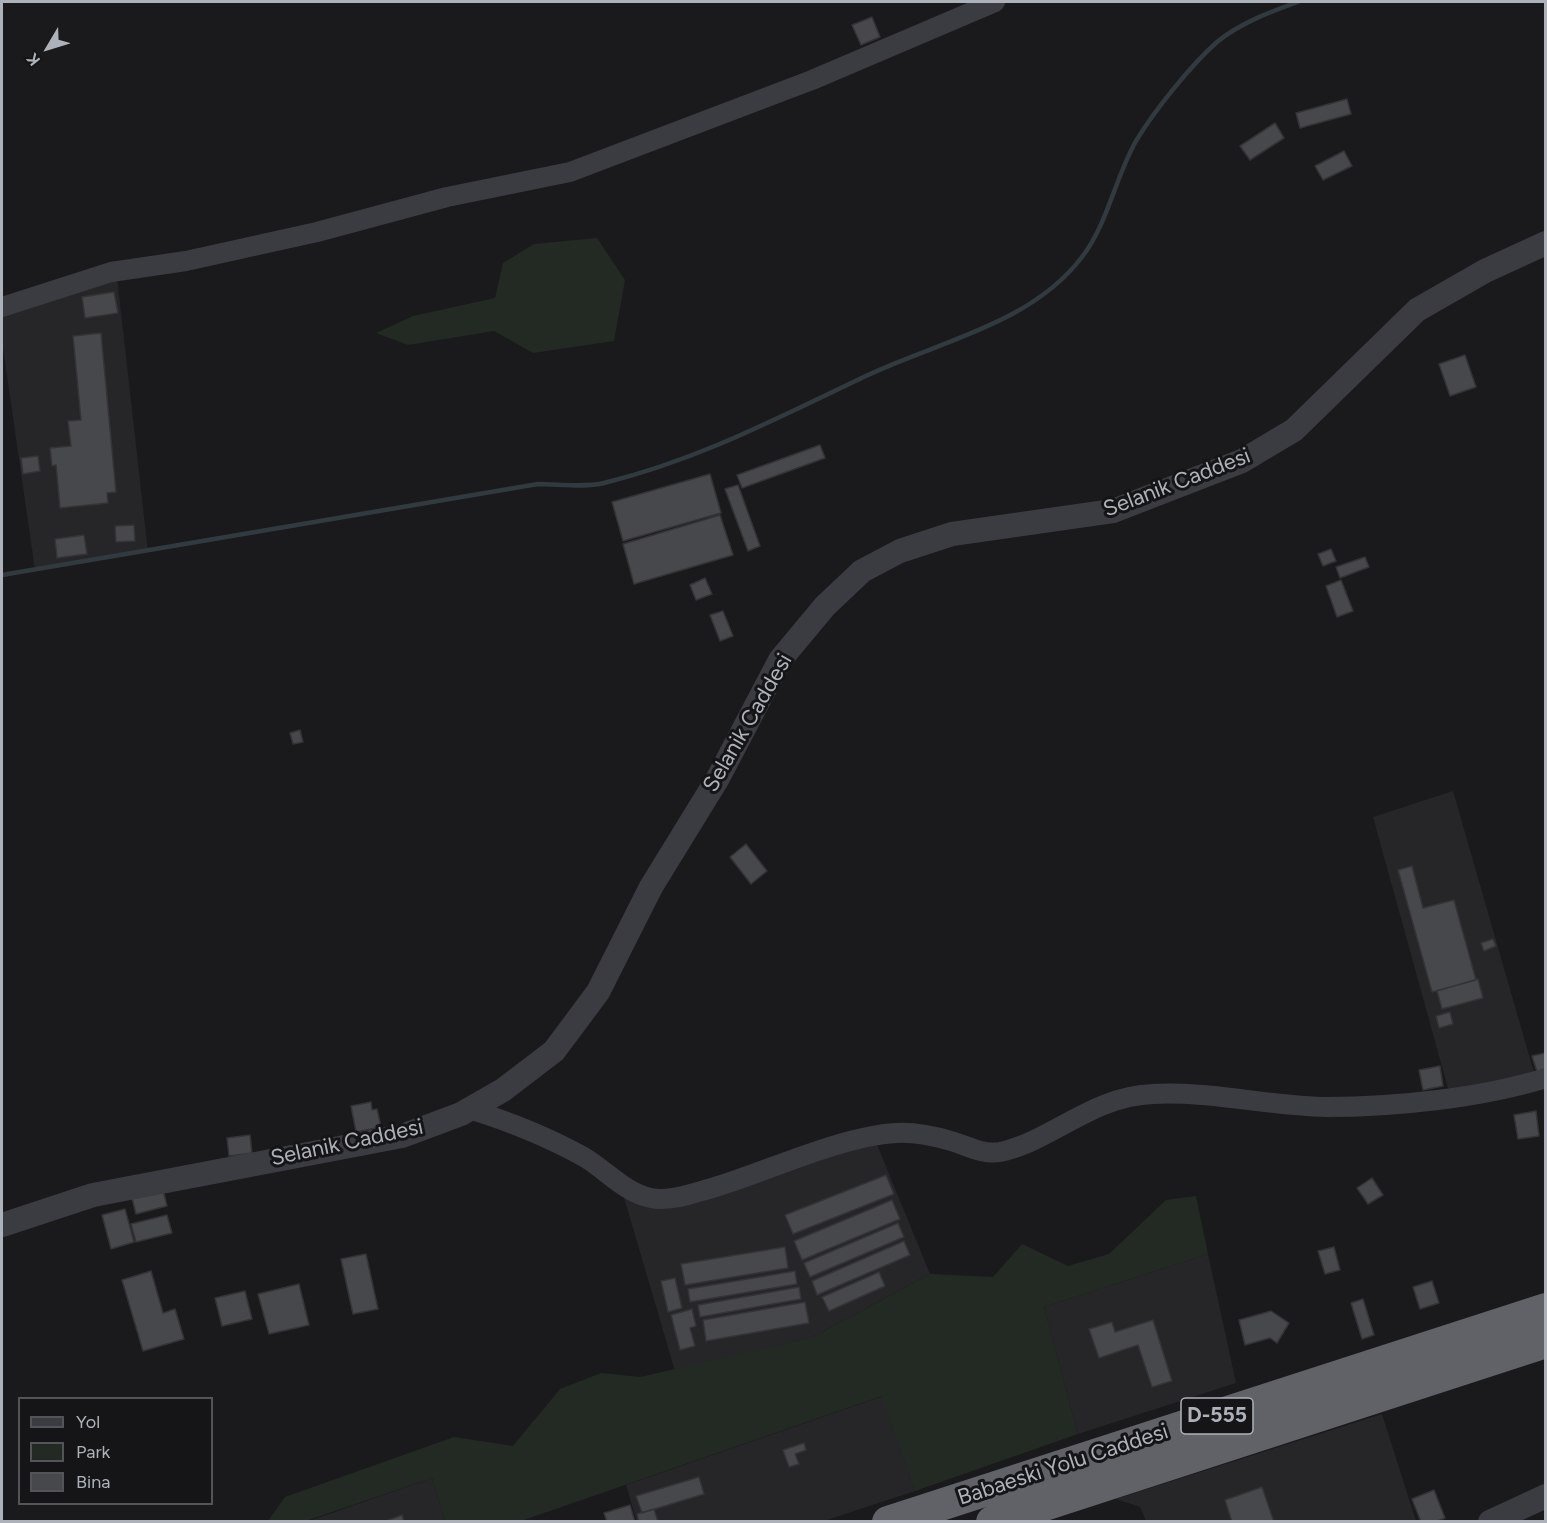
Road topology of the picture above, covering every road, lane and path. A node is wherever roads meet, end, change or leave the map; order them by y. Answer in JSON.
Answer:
{"nodes":[{"id":1,"x":994,"y":2,"type":"edge"},
{"id":2,"x":1545,"y":243,"type":"edge"},
{"id":3,"x":2,"y":307,"type":"edge"},
{"id":4,"x":1545,"y":1078,"type":"edge"},
{"id":5,"x":469,"y":1109,"type":"junction"},
{"id":6,"x":2,"y":1225,"type":"edge"},
{"id":7,"x":1545,"y":1309,"type":"edge"},
{"id":8,"x":1545,"y":1342,"type":"edge"},
{"id":9,"x":1545,"y":1496,"type":"edge"},
{"id":10,"x":888,"y":1521,"type":"edge"},
{"id":11,"x":992,"y":1521,"type":"edge"},
{"id":12,"x":1490,"y":1521,"type":"edge"}],
"edges":[{"from":1,"to":3,"type":"street"},
{"from":2,"to":5,"type":"street","name":"Selanik Caddesi"},
{"from":4,"to":5,"type":"street"},
{"from":5,"to":6,"type":"street","name":"Selanik Caddesi"},
{"from":7,"to":10,"type":"highway","name":"Babaeski Yolu Caddesi","number":"D-555"},
{"from":8,"to":11,"type":"highway","name":"Babaeski Yolu Caddesi","number":"D-555"},
{"from":9,"to":12,"type":"street"}]}
